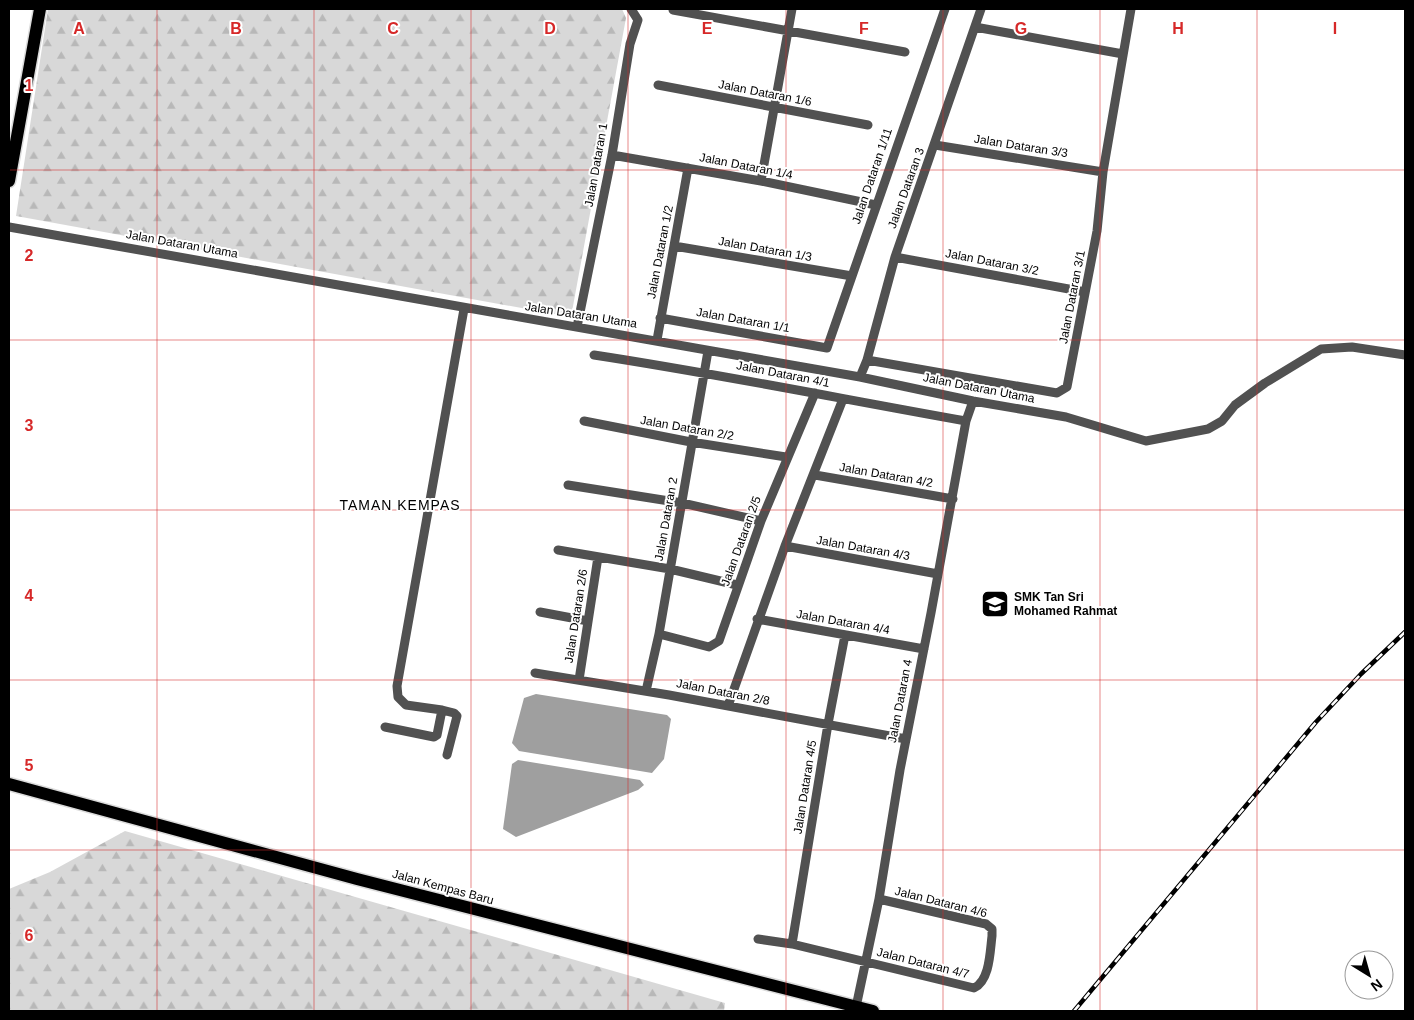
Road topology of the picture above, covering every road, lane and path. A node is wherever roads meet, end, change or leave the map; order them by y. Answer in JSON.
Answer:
{"nodes":[{"id":1,"x":40,"y":9,"type":"edge"},
{"id":2,"x":631,"y":9,"type":"edge"},
{"id":3,"x":792,"y":9,"type":"edge"},
{"id":4,"x":945,"y":9,"type":"edge"},
{"id":5,"x":981,"y":9,"type":"edge"},
{"id":6,"x":1131,"y":9,"type":"edge"},
{"id":7,"x":673,"y":10,"type":"dead end"},
{"id":8,"x":974,"y":26,"type":"junction"},
{"id":9,"x":788,"y":33,"type":"junction"},
{"id":10,"x":905,"y":52,"type":"dead end"},
{"id":11,"x":1123,"y":54,"type":"junction"},
{"id":12,"x":658,"y":85,"type":"dead end"},
{"id":13,"x":775,"y":108,"type":"junction"},
{"id":14,"x":868,"y":125,"type":"dead end"},
{"id":15,"x":935,"y":145,"type":"junction"},
{"id":16,"x":612,"y":155,"type":"junction"},
{"id":17,"x":688,"y":168,"type":"junction"},
{"id":18,"x":1104,"y":172,"type":"junction"},
{"id":19,"x":9,"y":177,"type":"edge"},
{"id":20,"x":760,"y":181,"type":"junction"},
{"id":21,"x":876,"y":205,"type":"junction"},
{"id":22,"x":9,"y":227,"type":"edge"},
{"id":23,"x":674,"y":246,"type":"junction"},
{"id":24,"x":895,"y":257,"type":"junction"},
{"id":25,"x":852,"y":276,"type":"junction"},
{"id":26,"x":1085,"y":292,"type":"junction"},
{"id":27,"x":464,"y":309,"type":"junction"},
{"id":28,"x":660,"y":318,"type":"junction"},
{"id":29,"x":577,"y":327,"type":"junction"},
{"id":30,"x":657,"y":340,"type":"junction"},
{"id":31,"x":822,"y":347,"type":"joint"},
{"id":32,"x":708,"y":350,"type":"junction"},
{"id":33,"x":594,"y":355,"type":"dead end"},
{"id":34,"x":1405,"y":355,"type":"edge"},
{"id":35,"x":867,"y":360,"type":"junction"},
{"id":36,"x":705,"y":372,"type":"junction"},
{"id":37,"x":860,"y":377,"type":"junction"},
{"id":38,"x":815,"y":393,"type":"junction"},
{"id":39,"x":843,"y":400,"type":"junction"},
{"id":40,"x":973,"y":401,"type":"junction"},
{"id":41,"x":584,"y":421,"type":"dead end"},
{"id":42,"x":966,"y":421,"type":"junction"},
{"id":43,"x":691,"y":442,"type":"junction"},
{"id":44,"x":786,"y":457,"type":"junction"},
{"id":45,"x":815,"y":475,"type":"junction"},
{"id":46,"x":568,"y":485,"type":"dead end"},
{"id":47,"x":953,"y":500,"type":"junction"},
{"id":48,"x":682,"y":503,"type":"junction"},
{"id":49,"x":761,"y":522,"type":"junction"},
{"id":50,"x":784,"y":546,"type":"junction"},
{"id":51,"x":558,"y":550,"type":"dead end"},
{"id":52,"x":598,"y":557,"type":"junction"},
{"id":53,"x":670,"y":569,"type":"junction"},
{"id":54,"x":938,"y":574,"type":"junction"},
{"id":55,"x":738,"y":585,"type":"junction"},
{"id":56,"x":540,"y":612,"type":"dead end"},
{"id":57,"x":757,"y":619,"type":"junction"},
{"id":58,"x":588,"y":622,"type":"junction"},
{"id":59,"x":659,"y":634,"type":"junction"},
{"id":60,"x":845,"y":635,"type":"junction"},
{"id":61,"x":924,"y":649,"type":"junction"},
{"id":62,"x":535,"y":673,"type":"dead end"},
{"id":63,"x":579,"y":680,"type":"junction"},
{"id":64,"x":646,"y":691,"type":"junction"},
{"id":65,"x":728,"y":706,"type":"junction"},
{"id":66,"x":442,"y":710,"type":"junction"},
{"id":67,"x":828,"y":724,"type":"junction"},
{"id":68,"x":385,"y":726,"type":"dead end"},
{"id":69,"x":906,"y":739,"type":"junction"},
{"id":70,"x":447,"y":755,"type":"dead end"},
{"id":71,"x":10,"y":785,"type":"edge"},
{"id":72,"x":879,"y":899,"type":"junction"},
{"id":73,"x":758,"y":939,"type":"dead end"},
{"id":74,"x":792,"y":944,"type":"junction"},
{"id":75,"x":866,"y":962,"type":"junction"},
{"id":76,"x":974,"y":988,"type":"joint"},
{"id":77,"x":856,"y":1007,"type":"junction"},
{"id":78,"x":872,"y":1011,"type":"edge"}],
"edges":[{"from":1,"to":19,"type":"main road"},
{"from":2,"to":16,"type":"street","name":"Jalan Dataran 1"},
{"from":3,"to":9,"type":"street"},
{"from":4,"to":21,"type":"street","name":"Jalan Dataran 1/11"},
{"from":5,"to":8,"type":"street","name":"Jalan Dataran 3"},
{"from":6,"to":11,"type":"street","name":"Jalan Dataran 3/1"},
{"from":7,"to":9,"type":"street"},
{"from":8,"to":11,"type":"street"},
{"from":8,"to":15,"type":"street","name":"Jalan Dataran 3"},
{"from":9,"to":10,"type":"street"},
{"from":9,"to":13,"type":"street"},
{"from":11,"to":18,"type":"street","name":"Jalan Dataran 3/1"},
{"from":12,"to":13,"type":"street","name":"Jalan Dataran 1/6"},
{"from":13,"to":14,"type":"street","name":"Jalan Dataran 1/6"},
{"from":13,"to":20,"type":"street"},
{"from":15,"to":18,"type":"street","name":"Jalan Dataran 3/3"},
{"from":15,"to":24,"type":"street","name":"Jalan Dataran 3"},
{"from":16,"to":17,"type":"street","name":"Jalan Dataran 1/4"},
{"from":16,"to":29,"type":"street","name":"Jalan Dataran 1"},
{"from":17,"to":20,"type":"street","name":"Jalan Dataran 1/4"},
{"from":17,"to":23,"type":"street","name":"Jalan Dataran 1/2"},
{"from":18,"to":26,"type":"street","name":"Jalan Dataran 3/1"},
{"from":20,"to":21,"type":"street","name":"Jalan Dataran 1/4"},
{"from":21,"to":25,"type":"street","name":"Jalan Dataran 1/11"},
{"from":22,"to":27,"type":"street","name":"Jalan Dataran Utama"},
{"from":23,"to":25,"type":"street","name":"Jalan Dataran 1/3"},
{"from":23,"to":28,"type":"street","name":"Jalan Dataran 1/2"},
{"from":24,"to":26,"type":"street","name":"Jalan Dataran 3/2"},
{"from":24,"to":35,"type":"street","name":"Jalan Dataran 3"},
{"from":25,"to":31,"type":"street","name":"Jalan Dataran 1/11"},
{"from":26,"to":35,"type":"street","name":"Jalan Dataran 3/1"},
{"from":27,"to":29,"type":"street","name":"Jalan Dataran Utama"},
{"from":27,"to":66,"type":"street"},
{"from":28,"to":30,"type":"street","name":"Jalan Dataran 1/2"},
{"from":28,"to":31,"type":"street","name":"Jalan Dataran 1/1"},
{"from":29,"to":30,"type":"street","name":"Jalan Dataran Utama"},
{"from":30,"to":32,"type":"street","name":"Jalan Dataran Utama"},
{"from":32,"to":36,"type":"street","name":"Jalan Dataran 2"},
{"from":32,"to":37,"type":"street","name":"Jalan Dataran Utama"},
{"from":33,"to":36,"type":"street","name":"Jalan Dataran 4/1"},
{"from":34,"to":40,"type":"street","name":"Jalan Dataran Utama"},
{"from":35,"to":37,"type":"street","name":"Jalan Dataran 3"},
{"from":36,"to":38,"type":"street","name":"Jalan Dataran 4/1"},
{"from":36,"to":43,"type":"street","name":"Jalan Dataran 2"},
{"from":37,"to":40,"type":"street","name":"Jalan Dataran Utama"},
{"from":38,"to":39,"type":"street","name":"Jalan Dataran 4/1"},
{"from":38,"to":44,"type":"street","name":"Jalan Dataran 2/5"},
{"from":39,"to":42,"type":"street","name":"Jalan Dataran 4/1"},
{"from":39,"to":45,"type":"street"},
{"from":40,"to":42,"type":"street","name":"Jalan Dataran 4"},
{"from":41,"to":43,"type":"street","name":"Jalan Dataran 2/2"},
{"from":42,"to":47,"type":"street","name":"Jalan Dataran 4"},
{"from":43,"to":44,"type":"street","name":"Jalan Dataran 2/2"},
{"from":43,"to":48,"type":"street","name":"Jalan Dataran 2"},
{"from":44,"to":49,"type":"street","name":"Jalan Dataran 2/5"},
{"from":45,"to":47,"type":"street","name":"Jalan Dataran 4/2"},
{"from":45,"to":50,"type":"street"},
{"from":46,"to":48,"type":"street"},
{"from":47,"to":54,"type":"street","name":"Jalan Dataran 4"},
{"from":48,"to":49,"type":"street"},
{"from":48,"to":53,"type":"street","name":"Jalan Dataran 2"},
{"from":49,"to":55,"type":"street","name":"Jalan Dataran 2/5"},
{"from":50,"to":54,"type":"street","name":"Jalan Dataran 4/3"},
{"from":50,"to":57,"type":"street"},
{"from":51,"to":52,"type":"street"},
{"from":52,"to":53,"type":"street"},
{"from":52,"to":58,"type":"street","name":"Jalan Dataran 2/6"},
{"from":53,"to":55,"type":"street"},
{"from":53,"to":59,"type":"street","name":"Jalan Dataran 2"},
{"from":54,"to":61,"type":"street","name":"Jalan Dataran 4"},
{"from":55,"to":59,"type":"street","name":"Jalan Dataran 2/5"},
{"from":56,"to":58,"type":"street"},
{"from":57,"to":60,"type":"street","name":"Jalan Dataran 4/4"},
{"from":57,"to":65,"type":"street"},
{"from":58,"to":63,"type":"street","name":"Jalan Dataran 2/6"},
{"from":59,"to":64,"type":"street","name":"Jalan Dataran 2"},
{"from":60,"to":61,"type":"street","name":"Jalan Dataran 4/4"},
{"from":60,"to":67,"type":"street","name":"Jalan Dataran 4/5"},
{"from":61,"to":69,"type":"street","name":"Jalan Dataran 4"},
{"from":62,"to":63,"type":"street","name":"Jalan Dataran 2/8"},
{"from":63,"to":64,"type":"street","name":"Jalan Dataran 2/8"},
{"from":64,"to":65,"type":"street","name":"Jalan Dataran 2/8"},
{"from":65,"to":67,"type":"street","name":"Jalan Dataran 2/8"},
{"from":66,"to":68,"type":"street"},
{"from":66,"to":70,"type":"street"},
{"from":67,"to":69,"type":"street","name":"Jalan Dataran 2/8"},
{"from":67,"to":74,"type":"street","name":"Jalan Dataran 4/5"},
{"from":69,"to":72,"type":"street","name":"Jalan Dataran 4"},
{"from":71,"to":77,"type":"main road","name":"Jalan Kempas Baru"},
{"from":72,"to":75,"type":"street","name":"Jalan Dataran 4"},
{"from":72,"to":76,"type":"street","name":"Jalan Dataran 4/6"},
{"from":73,"to":74,"type":"street"},
{"from":74,"to":75,"type":"street"},
{"from":75,"to":76,"type":"street","name":"Jalan Dataran 4/7"},
{"from":75,"to":77,"type":"street","name":"Jalan Dataran 4"},
{"from":77,"to":78,"type":"main road","name":"Jalan Kempas Baru"}]}
